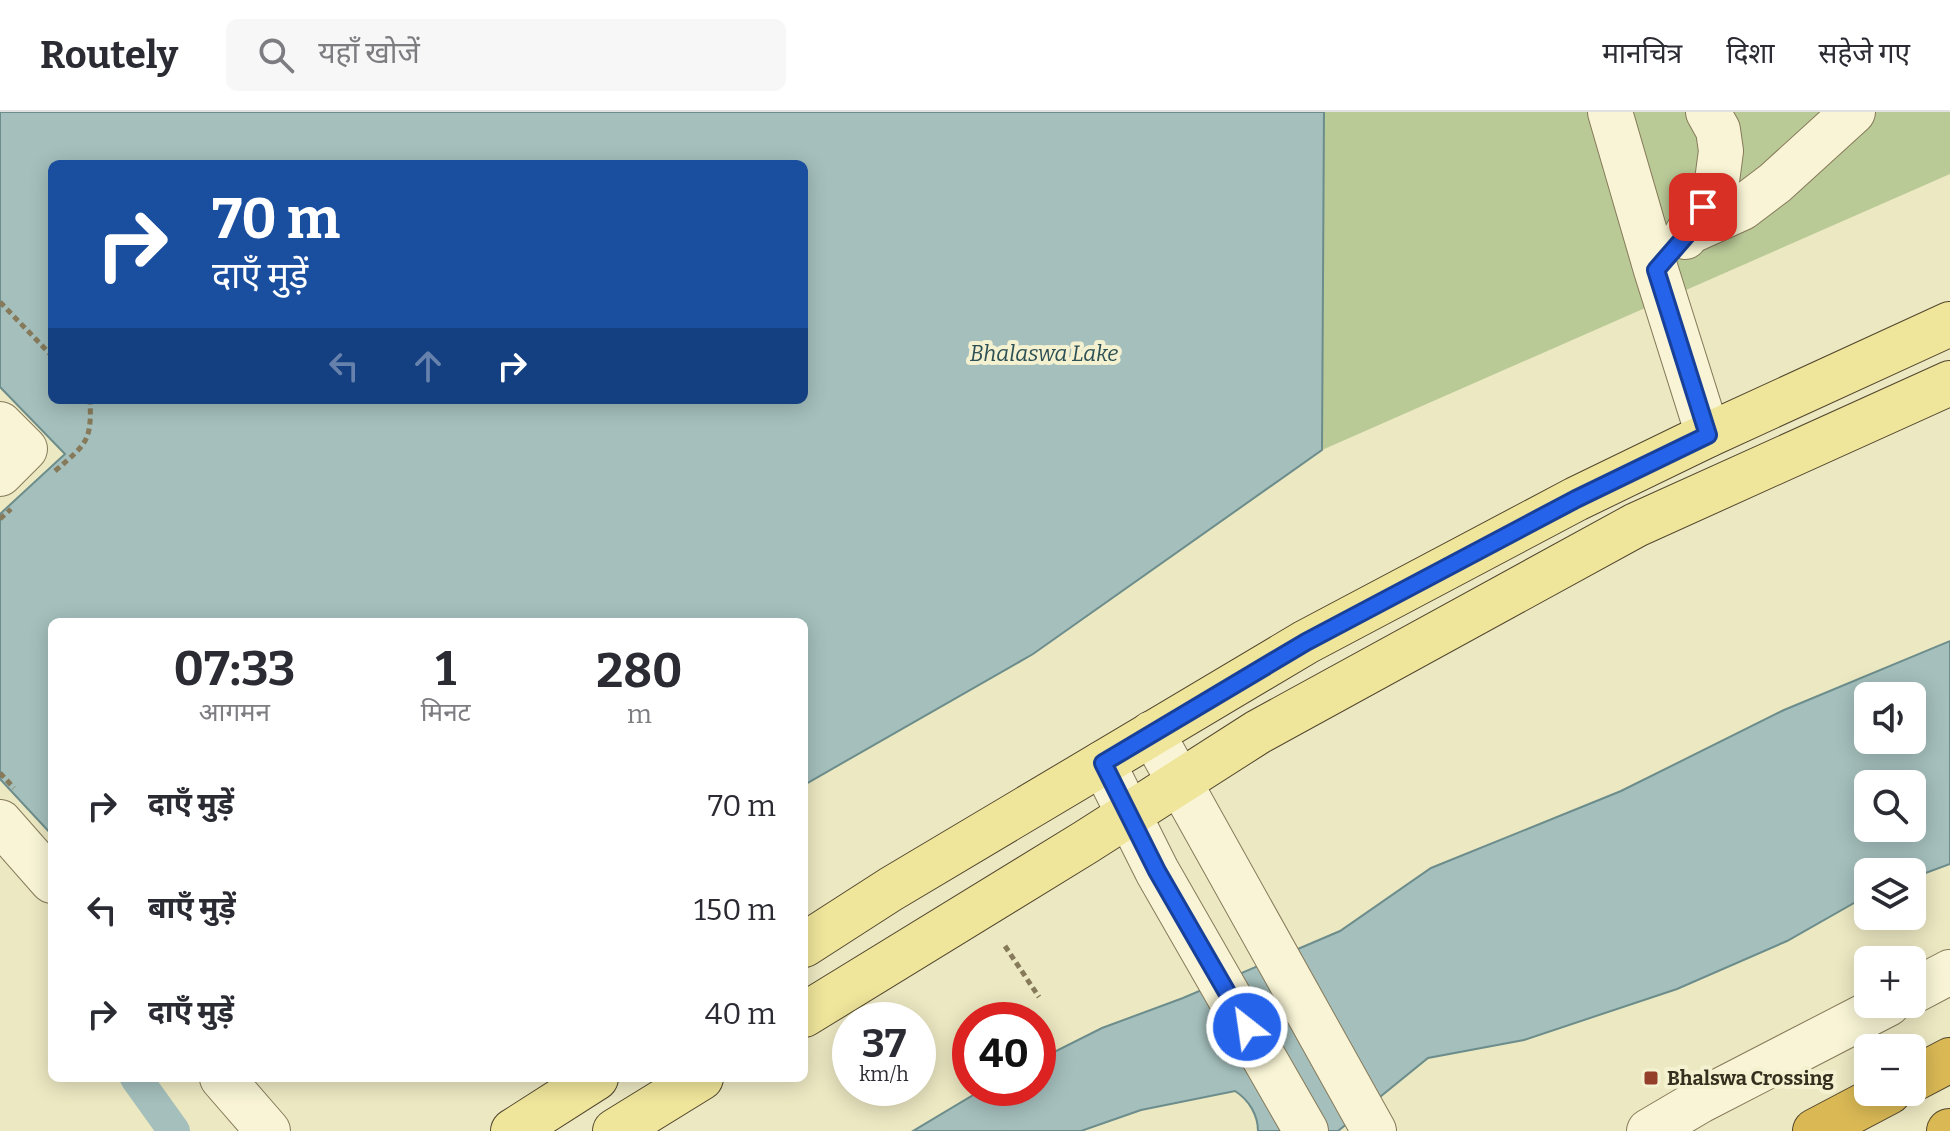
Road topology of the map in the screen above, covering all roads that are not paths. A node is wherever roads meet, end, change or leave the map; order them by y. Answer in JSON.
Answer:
{"nodes":[{"id":1,"x":1610,"y":112,"type":"edge"},
{"id":2,"x":1708,"y":112,"type":"edge"},
{"id":3,"x":1853,"y":112,"type":"edge"},
{"id":4,"x":1689,"y":232,"type":"junction"},
{"id":5,"x":1656,"y":270,"type":"junction"},
{"id":6,"x":1950,"y":324,"type":"edge"},
{"id":7,"x":1950,"y":383,"type":"edge"},
{"id":8,"x":0,"y":424,"type":"edge"},
{"id":9,"x":1708,"y":435,"type":"junction"},
{"id":10,"x":0,"y":474,"type":"edge"},
{"id":11,"x":1152,"y":733,"type":"junction"},
{"id":12,"x":1103,"y":763,"type":"junction"},
{"id":13,"x":1179,"y":782,"type":"junction"},
{"id":14,"x":1130,"y":813,"type":"junction"},
{"id":15,"x":0,"y":822,"type":"edge"},
{"id":16,"x":48,"y":876,"type":"edge"},
{"id":17,"x":808,"y":942,"type":"edge"},
{"id":18,"x":1950,"y":972,"type":"edge"},
{"id":19,"x":1926,"y":985,"type":"edge"},
{"id":20,"x":808,"y":1013,"type":"edge"},
{"id":21,"x":1861,"y":1018,"type":"edge"},
{"id":22,"x":1950,"y":1060,"type":"edge"},
{"id":23,"x":1926,"y":1073,"type":"edge"},
{"id":24,"x":225,"y":1082,"type":"edge"},
{"id":25,"x":590,"y":1082,"type":"edge"},
{"id":26,"x":695,"y":1082,"type":"edge"},
{"id":27,"x":1862,"y":1106,"type":"edge"},
{"id":28,"x":268,"y":1131,"type":"edge"},
{"id":29,"x":513,"y":1131,"type":"edge"},
{"id":30,"x":615,"y":1131,"type":"edge"},
{"id":31,"x":1306,"y":1131,"type":"edge"},
{"id":32,"x":1374,"y":1131,"type":"edge"},
{"id":33,"x":1649,"y":1131,"type":"edge"},
{"id":34,"x":1815,"y":1131,"type":"edge"}],
"edges":[{"from":1,"to":5,"type":"street"},
{"from":2,"to":4,"type":"street"},
{"from":3,"to":4,"type":"street"},
{"from":4,"to":5,"type":"street"},
{"from":5,"to":9,"type":"street"},
{"from":6,"to":9,"type":"main road"},
{"from":7,"to":13,"type":"main road"},
{"from":8,"to":10,"type":"street"},
{"from":9,"to":11,"type":"main road"},
{"from":11,"to":12,"type":"main road"},
{"from":11,"to":13,"type":"street"},
{"from":12,"to":14,"type":"street"},
{"from":12,"to":17,"type":"main road"},
{"from":13,"to":14,"type":"main road"},
{"from":13,"to":32,"type":"street"},
{"from":14,"to":20,"type":"main road"},
{"from":14,"to":31,"type":"street"},
{"from":15,"to":16,"type":"street"},
{"from":18,"to":19,"type":"street"},
{"from":21,"to":33,"type":"street"},
{"from":22,"to":23,"type":"highway"},
{"from":24,"to":28,"type":"street"},
{"from":25,"to":29,"type":"main road"},
{"from":26,"to":30,"type":"main road"},
{"from":27,"to":34,"type":"highway"}]}
